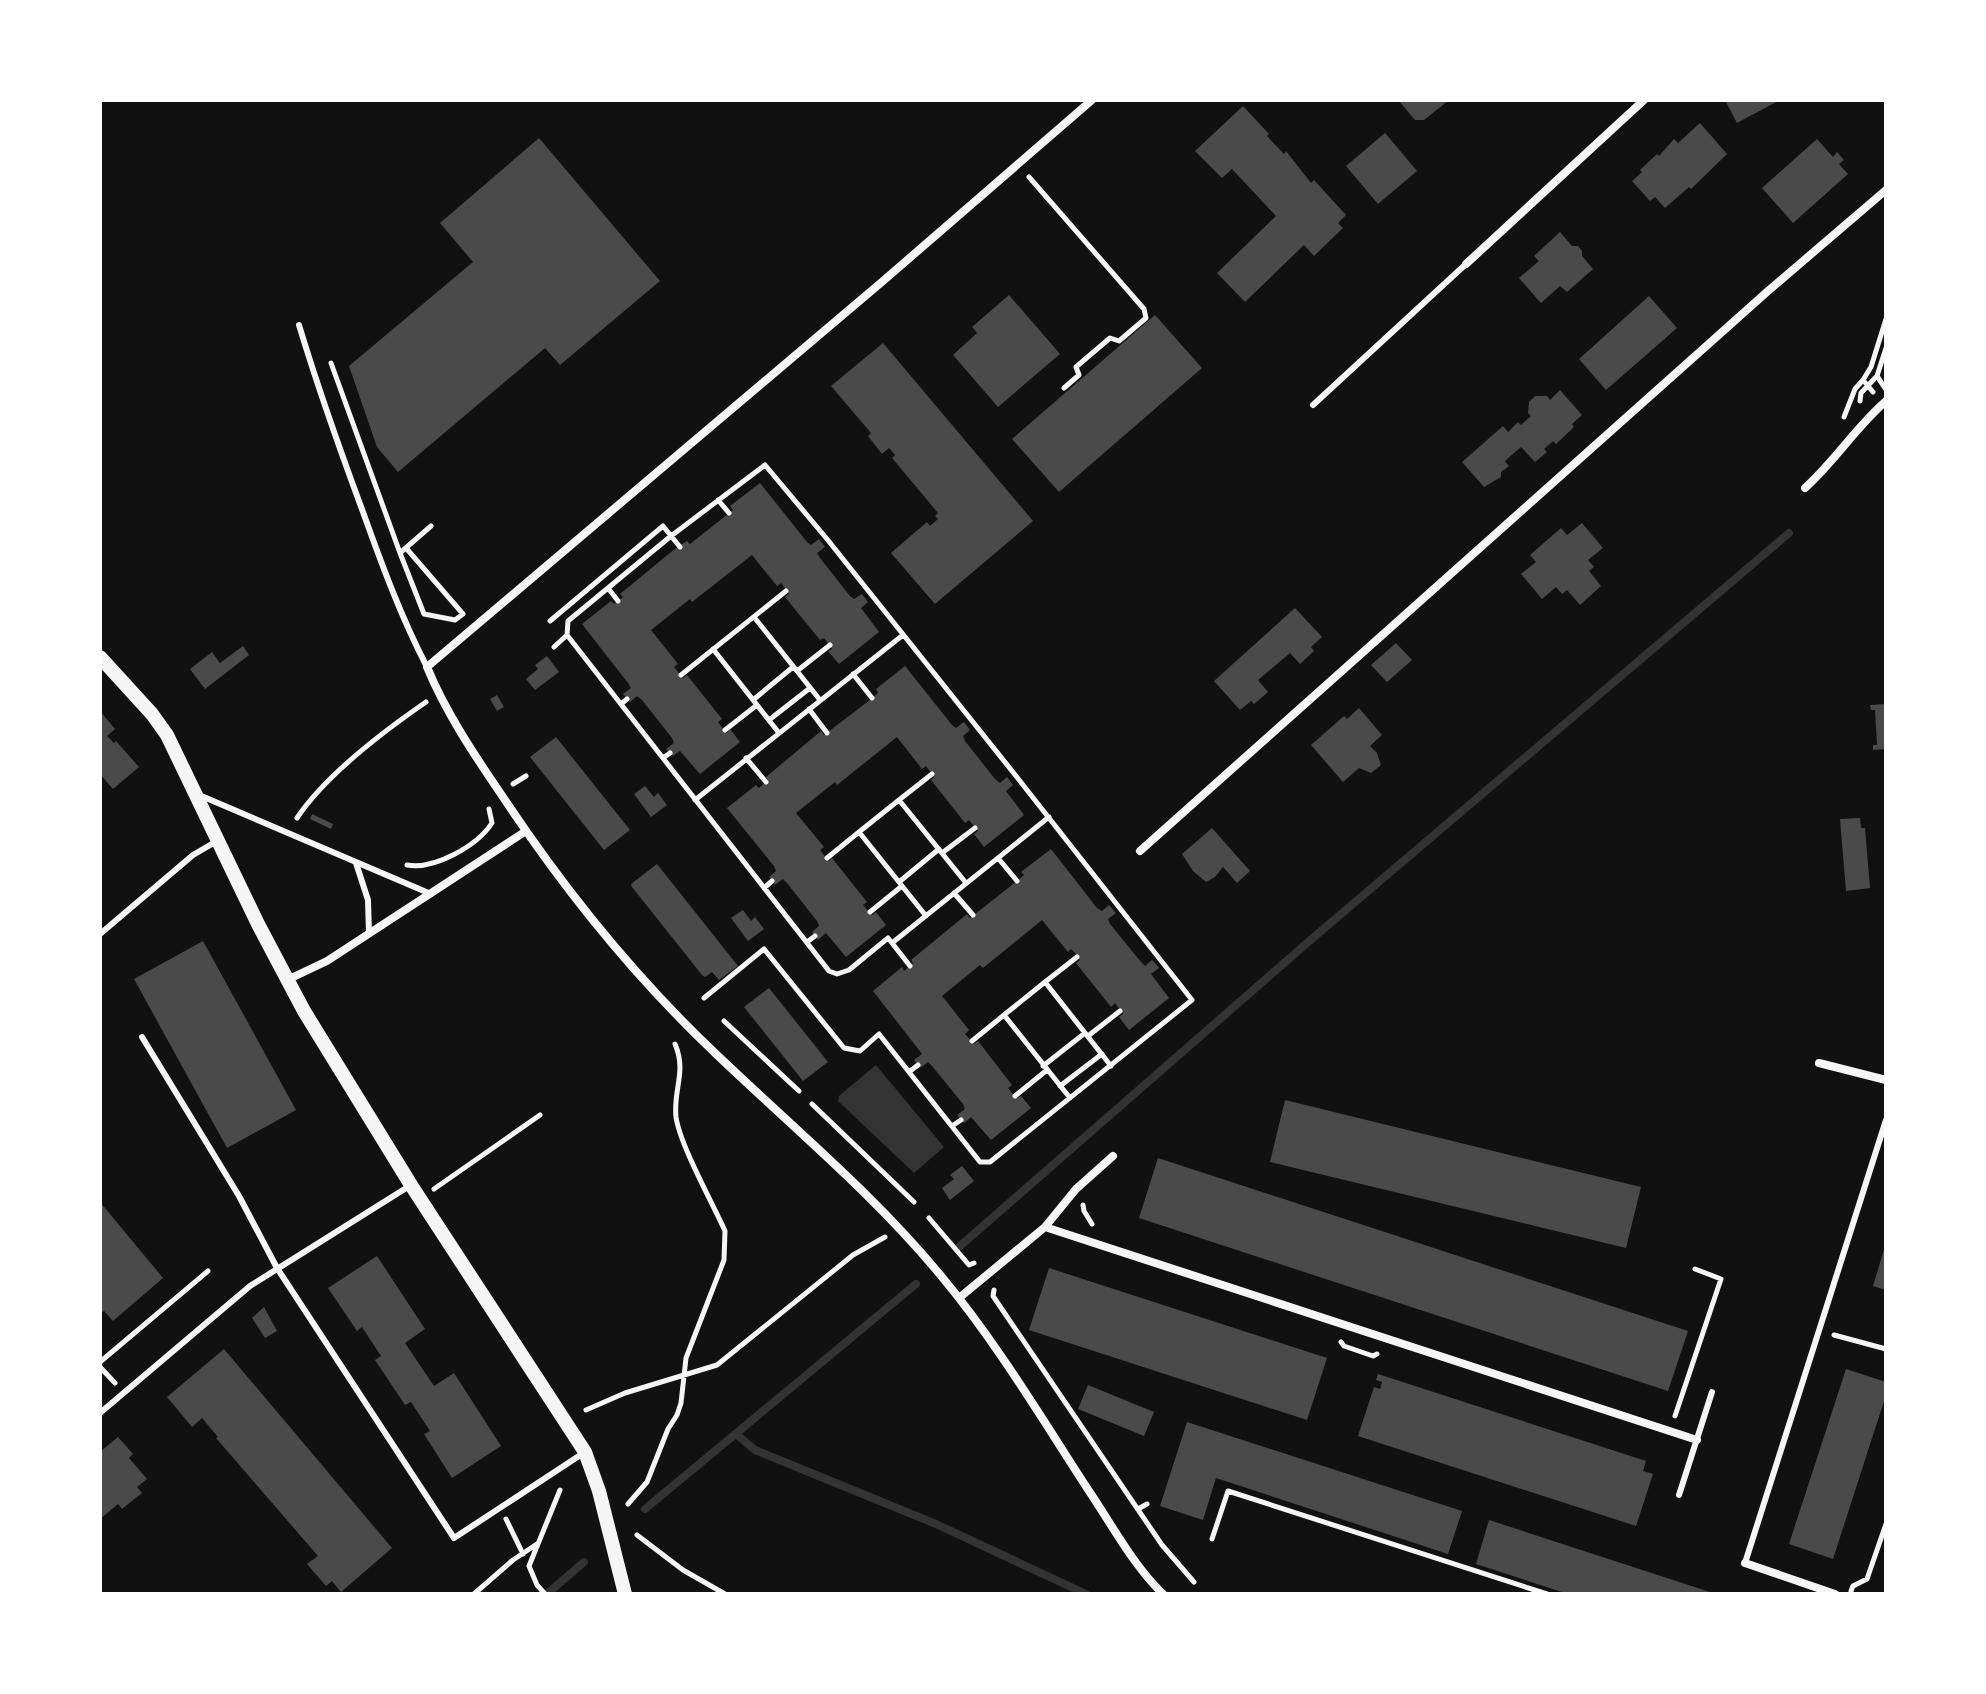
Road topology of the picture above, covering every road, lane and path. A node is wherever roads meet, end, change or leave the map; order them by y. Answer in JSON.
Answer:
{"nodes":[{"id":1,"x":1092,"y":100,"type":"edge"},
{"id":2,"x":1644,"y":100,"type":"edge"},
{"id":3,"x":1029,"y":176,"type":"dead end"},
{"id":4,"x":1886,"y":190,"type":"edge"},
{"id":5,"x":1466,"y":264,"type":"joint"},
{"id":6,"x":1886,"y":319,"type":"edge"},
{"id":7,"x":299,"y":325,"type":"dead end"},
{"id":8,"x":1886,"y":348,"type":"edge"},
{"id":9,"x":331,"y":363,"type":"dead end"},
{"id":10,"x":1064,"y":388,"type":"dead end"},
{"id":11,"x":1886,"y":389,"type":"edge"},
{"id":12,"x":1884,"y":402,"type":"edge"},
{"id":13,"x":1313,"y":405,"type":"dead end"},
{"id":14,"x":1805,"y":488,"type":"dead end"},
{"id":15,"x":718,"y":500,"type":"junction"},
{"id":16,"x":729,"y":513,"type":"dead end"},
{"id":17,"x":431,"y":526,"type":"dead end"},
{"id":18,"x":671,"y":536,"type":"junction"},
{"id":19,"x":680,"y":547,"type":"dead end"},
{"id":20,"x":403,"y":550,"type":"junction"},
{"id":21,"x":608,"y":588,"type":"junction"},
{"id":22,"x":786,"y":591,"type":"dead end"},
{"id":23,"x":618,"y":601,"type":"dead end"},
{"id":24,"x":754,"y":617,"type":"junction"},
{"id":25,"x":550,"y":621,"type":"dead end"},
{"id":26,"x":567,"y":635,"type":"junction"},
{"id":27,"x":903,"y":635,"type":"junction"},
{"id":28,"x":830,"y":645,"type":"dead end"},
{"id":29,"x":554,"y":647,"type":"dead end"},
{"id":30,"x":713,"y":649,"type":"junction"},
{"id":31,"x":100,"y":657,"type":"edge"},
{"id":32,"x":427,"y":667,"type":"junction"},
{"id":33,"x":795,"y":669,"type":"junction"},
{"id":34,"x":853,"y":674,"type":"junction"},
{"id":35,"x":681,"y":675,"type":"dead end"},
{"id":36,"x":810,"y":688,"type":"junction"},
{"id":37,"x":439,"y":693,"type":"junction"},
{"id":38,"x":872,"y":698,"type":"dead end"},
{"id":39,"x":627,"y":699,"type":"dead end"},
{"id":40,"x":820,"y":700,"type":"junction"},
{"id":41,"x":755,"y":702,"type":"junction"},
{"id":42,"x":621,"y":704,"type":"junction"},
{"id":43,"x":809,"y":709,"type":"junction"},
{"id":44,"x":769,"y":720,"type":"junction"},
{"id":45,"x":973,"y":722,"type":"junction"},
{"id":46,"x":967,"y":727,"type":"dead end"},
{"id":47,"x":725,"y":730,"type":"dead end"},
{"id":48,"x":779,"y":733,"type":"junction"},
{"id":49,"x":827,"y":733,"type":"dead end"},
{"id":50,"x":670,"y":753,"type":"dead end"},
{"id":51,"x":663,"y":758,"type":"junction"},
{"id":52,"x":746,"y":758,"type":"junction"},
{"id":53,"x":932,"y":774,"type":"dead end"},
{"id":54,"x":526,"y":776,"type":"dead end"},
{"id":55,"x":1016,"y":776,"type":"junction"},
{"id":56,"x":1010,"y":781,"type":"dead end"},
{"id":57,"x":766,"y":782,"type":"dead end"},
{"id":58,"x":509,"y":787,"type":"dead end"},
{"id":59,"x":195,"y":793,"type":"junction"},
{"id":60,"x":489,"y":800,"type":"dead end"},
{"id":61,"x":695,"y":800,"type":"junction"},
{"id":62,"x":899,"y":800,"type":"junction"},
{"id":63,"x":284,"y":813,"type":"dead end"},
{"id":64,"x":1049,"y":817,"type":"junction"},
{"id":65,"x":297,"y":818,"type":"junction"},
{"id":66,"x":310,"y":824,"type":"dead end"},
{"id":67,"x":975,"y":828,"type":"dead end"},
{"id":68,"x":526,"y":831,"type":"junction"},
{"id":69,"x":859,"y":832,"type":"junction"},
{"id":70,"x":217,"y":841,"type":"junction"},
{"id":71,"x":940,"y":851,"type":"junction"},
{"id":72,"x":1140,"y":851,"type":"dead end"},
{"id":73,"x":827,"y":858,"type":"dead end"},
{"id":74,"x":998,"y":858,"type":"junction"},
{"id":75,"x":356,"y":863,"type":"junction"},
{"id":76,"x":405,"y":864,"type":"dead end"},
{"id":77,"x":772,"y":881,"type":"dead end"},
{"id":78,"x":1017,"y":881,"type":"dead end"},
{"id":79,"x":966,"y":883,"type":"junction"},
{"id":80,"x":900,"y":884,"type":"junction"},
{"id":81,"x":764,"y":888,"type":"junction"},
{"id":82,"x":954,"y":893,"type":"junction"},
{"id":83,"x":431,"y":894,"type":"junction"},
{"id":84,"x":870,"y":912,"type":"dead end"},
{"id":85,"x":973,"y":915,"type":"dead end"},
{"id":86,"x":926,"y":916,"type":"junction"},
{"id":87,"x":100,"y":934,"type":"edge"},
{"id":88,"x":369,"y":935,"type":"junction"},
{"id":89,"x":815,"y":936,"type":"dead end"},
{"id":90,"x":807,"y":942,"type":"junction"},
{"id":91,"x":892,"y":943,"type":"junction"},
{"id":92,"x":1077,"y":957,"type":"dead end"},
{"id":93,"x":910,"y":966,"type":"dead end"},
{"id":94,"x":287,"y":980,"type":"junction"},
{"id":95,"x":1045,"y":982,"type":"junction"},
{"id":96,"x":704,"y":998,"type":"dead end"},
{"id":97,"x":1120,"y":1011,"type":"dead end"},
{"id":98,"x":1004,"y":1015,"type":"junction"},
{"id":99,"x":724,"y":1021,"type":"dead end"},
{"id":100,"x":1086,"y":1034,"type":"junction"},
{"id":101,"x":142,"y":1037,"type":"dead end"},
{"id":102,"x":972,"y":1041,"type":"dead end"},
{"id":103,"x":675,"y":1044,"type":"dead end"},
{"id":104,"x":1102,"y":1054,"type":"junction"},
{"id":105,"x":1819,"y":1063,"type":"dead end"},
{"id":106,"x":918,"y":1065,"type":"dead end"},
{"id":107,"x":1111,"y":1066,"type":"junction"},
{"id":108,"x":1045,"y":1068,"type":"junction"},
{"id":109,"x":909,"y":1072,"type":"junction"},
{"id":110,"x":1886,"y":1080,"type":"edge"},
{"id":111,"x":1060,"y":1086,"type":"junction"},
{"id":112,"x":799,"y":1091,"type":"dead end"},
{"id":113,"x":1015,"y":1096,"type":"dead end"},
{"id":114,"x":1070,"y":1098,"type":"junction"},
{"id":115,"x":812,"y":1104,"type":"dead end"},
{"id":116,"x":540,"y":1115,"type":"dead end"},
{"id":117,"x":961,"y":1120,"type":"dead end"},
{"id":118,"x":1886,"y":1120,"type":"edge"},
{"id":119,"x":952,"y":1126,"type":"junction"},
{"id":120,"x":1113,"y":1156,"type":"dead end"},
{"id":121,"x":411,"y":1185,"type":"junction"},
{"id":122,"x":1089,"y":1196,"type":"dead end"},
{"id":123,"x":420,"y":1199,"type":"junction"},
{"id":124,"x":914,"y":1202,"type":"dead end"},
{"id":125,"x":929,"y":1218,"type":"dead end"},
{"id":126,"x":1045,"y":1227,"type":"junction"},
{"id":127,"x":900,"y":1229,"type":"junction"},
{"id":128,"x":1099,"y":1229,"type":"dead end"},
{"id":129,"x":277,"y":1268,"type":"junction"},
{"id":130,"x":1695,"y":1269,"type":"dead end"},
{"id":131,"x":993,"y":1270,"type":"junction"},
{"id":132,"x":208,"y":1271,"type":"dead end"},
{"id":133,"x":959,"y":1298,"type":"junction"},
{"id":134,"x":1817,"y":1331,"type":"junction"},
{"id":135,"x":1328,"y":1337,"type":"dead end"},
{"id":136,"x":1886,"y":1349,"type":"edge"},
{"id":137,"x":1380,"y":1353,"type":"dead end"},
{"id":138,"x":100,"y":1362,"type":"edge"},
{"id":139,"x":683,"y":1376,"type":"junction"},
{"id":140,"x":1712,"y":1392,"type":"dead end"},
{"id":141,"x":586,"y":1410,"type":"dead end"},
{"id":142,"x":100,"y":1413,"type":"edge"},
{"id":143,"x":1674,"y":1417,"type":"dead end"},
{"id":144,"x":1697,"y":1440,"type":"junction"},
{"id":145,"x":585,"y":1452,"type":"junction"},
{"id":146,"x":568,"y":1481,"type":"dead end"},
{"id":147,"x":1679,"y":1495,"type":"dead end"},
{"id":148,"x":628,"y":1504,"type":"dead end"},
{"id":149,"x":1147,"y":1504,"type":"dead end"},
{"id":150,"x":500,"y":1508,"type":"junction"},
{"id":151,"x":1138,"y":1509,"type":"junction"},
{"id":152,"x":1886,"y":1524,"type":"edge"},
{"id":153,"x":637,"y":1535,"type":"dead end"},
{"id":154,"x":1212,"y":1539,"type":"dead end"},
{"id":155,"x":538,"y":1544,"type":"junction"},
{"id":156,"x":523,"y":1554,"type":"junction"},
{"id":157,"x":1745,"y":1563,"type":"joint"},
{"id":158,"x":1194,"y":1582,"type":"dead end"},
{"id":159,"x":474,"y":1594,"type":"edge"},
{"id":160,"x":545,"y":1594,"type":"edge"},
{"id":161,"x":625,"y":1594,"type":"edge"},
{"id":162,"x":725,"y":1594,"type":"edge"},
{"id":163,"x":1163,"y":1594,"type":"edge"},
{"id":164,"x":1547,"y":1594,"type":"edge"},
{"id":165,"x":1835,"y":1594,"type":"edge"},
{"id":166,"x":1851,"y":1594,"type":"edge"}],
"edges":[{"from":1,"to":32,"type":"street"},
{"from":2,"to":5,"type":"street"},
{"from":3,"to":10,"type":"path"},
{"from":4,"to":72,"type":"street"},
{"from":5,"to":13,"type":"lane"},
{"from":6,"to":12,"type":"path"},
{"from":7,"to":32,"type":"lane"},
{"from":8,"to":11,"type":"path"},
{"from":9,"to":20,"type":"path"},
{"from":12,"to":14,"type":"street"},
{"from":15,"to":16,"type":"path"},
{"from":15,"to":18,"type":"path"},
{"from":15,"to":27,"type":"path"},
{"from":17,"to":20,"type":"path"},
{"from":18,"to":19,"type":"path"},
{"from":18,"to":21,"type":"path"},
{"from":18,"to":25,"type":"path"},
{"from":20,"to":20,"type":"path"},
{"from":21,"to":23,"type":"path"},
{"from":21,"to":26,"type":"path"},
{"from":22,"to":24,"type":"path"},
{"from":24,"to":30,"type":"path"},
{"from":24,"to":33,"type":"path"},
{"from":26,"to":29,"type":"path"},
{"from":26,"to":42,"type":"path"},
{"from":27,"to":34,"type":"path"},
{"from":27,"to":45,"type":"path"},
{"from":28,"to":33,"type":"path"},
{"from":30,"to":35,"type":"path"},
{"from":30,"to":41,"type":"path"},
{"from":31,"to":59,"type":"street"},
{"from":32,"to":37,"type":"street"},
{"from":33,"to":36,"type":"path"},
{"from":33,"to":41,"type":"path"},
{"from":34,"to":38,"type":"path"},
{"from":34,"to":40,"type":"path"},
{"from":36,"to":40,"type":"path"},
{"from":36,"to":44,"type":"path"},
{"from":37,"to":65,"type":"path"},
{"from":37,"to":68,"type":"street"},
{"from":39,"to":42,"type":"path"},
{"from":40,"to":43,"type":"path"},
{"from":41,"to":44,"type":"path"},
{"from":41,"to":47,"type":"path"},
{"from":42,"to":51,"type":"path"},
{"from":43,"to":48,"type":"path"},
{"from":43,"to":49,"type":"path"},
{"from":44,"to":48,"type":"path"},
{"from":45,"to":46,"type":"path"},
{"from":45,"to":55,"type":"path"},
{"from":48,"to":52,"type":"path"},
{"from":50,"to":51,"type":"path"},
{"from":51,"to":61,"type":"path"},
{"from":52,"to":57,"type":"path"},
{"from":52,"to":61,"type":"path"},
{"from":53,"to":62,"type":"path"},
{"from":54,"to":58,"type":"path"},
{"from":55,"to":56,"type":"path"},
{"from":55,"to":64,"type":"path"},
{"from":59,"to":70,"type":"street"},
{"from":59,"to":75,"type":"lane"},
{"from":60,"to":76,"type":"path"},
{"from":61,"to":81,"type":"path"},
{"from":62,"to":69,"type":"path"},
{"from":62,"to":71,"type":"path"},
{"from":63,"to":65,"type":"path"},
{"from":64,"to":74,"type":"path"},
{"from":64,"to":107,"type":"path"},
{"from":65,"to":66,"type":"path"},
{"from":67,"to":71,"type":"path"},
{"from":68,"to":83,"type":"street"},
{"from":68,"to":127,"type":"street"},
{"from":69,"to":73,"type":"path"},
{"from":69,"to":80,"type":"path"},
{"from":70,"to":87,"type":"lane"},
{"from":70,"to":94,"type":"street"},
{"from":71,"to":79,"type":"path"},
{"from":71,"to":80,"type":"path"},
{"from":74,"to":78,"type":"path"},
{"from":74,"to":79,"type":"path"},
{"from":75,"to":83,"type":"lane"},
{"from":75,"to":88,"type":"lane"},
{"from":77,"to":81,"type":"path"},
{"from":79,"to":82,"type":"path"},
{"from":80,"to":84,"type":"path"},
{"from":80,"to":86,"type":"path"},
{"from":81,"to":90,"type":"path"},
{"from":82,"to":85,"type":"path"},
{"from":82,"to":86,"type":"path"},
{"from":83,"to":88,"type":"street"},
{"from":86,"to":91,"type":"path"},
{"from":88,"to":94,"type":"street"},
{"from":89,"to":90,"type":"path"},
{"from":90,"to":91,"type":"path"},
{"from":91,"to":93,"type":"path"},
{"from":92,"to":95,"type":"path"},
{"from":94,"to":121,"type":"street"},
{"from":95,"to":98,"type":"path"},
{"from":95,"to":100,"type":"path"},
{"from":96,"to":109,"type":"path"},
{"from":97,"to":100,"type":"path"},
{"from":98,"to":102,"type":"path"},
{"from":98,"to":108,"type":"path"},
{"from":99,"to":112,"type":"path"},
{"from":100,"to":104,"type":"path"},
{"from":100,"to":108,"type":"path"},
{"from":101,"to":129,"type":"lane"},
{"from":103,"to":139,"type":"path"},
{"from":104,"to":107,"type":"path"},
{"from":104,"to":111,"type":"path"},
{"from":105,"to":110,"type":"street"},
{"from":106,"to":109,"type":"path"},
{"from":107,"to":114,"type":"path"},
{"from":108,"to":111,"type":"path"},
{"from":108,"to":113,"type":"path"},
{"from":109,"to":119,"type":"path"},
{"from":111,"to":114,"type":"path"},
{"from":114,"to":119,"type":"path"},
{"from":115,"to":124,"type":"path"},
{"from":116,"to":123,"type":"path"},
{"from":117,"to":119,"type":"path"},
{"from":118,"to":134,"type":"lane"},
{"from":120,"to":126,"type":"street"},
{"from":121,"to":123,"type":"street"},
{"from":121,"to":129,"type":"lane"},
{"from":122,"to":128,"type":"path"},
{"from":123,"to":145,"type":"street"},
{"from":125,"to":131,"type":"path"},
{"from":126,"to":131,"type":"street"},
{"from":126,"to":144,"type":"street"},
{"from":127,"to":133,"type":"street"},
{"from":127,"to":139,"type":"path"},
{"from":129,"to":142,"type":"lane"},
{"from":129,"to":150,"type":"lane"},
{"from":130,"to":143,"type":"path"},
{"from":131,"to":133,"type":"street"},
{"from":131,"to":151,"type":"path"},
{"from":132,"to":138,"type":"path"},
{"from":133,"to":163,"type":"street"},
{"from":134,"to":136,"type":"path"},
{"from":134,"to":157,"type":"lane"},
{"from":135,"to":137,"type":"path"},
{"from":139,"to":141,"type":"path"},
{"from":139,"to":148,"type":"path"},
{"from":140,"to":144,"type":"lane"},
{"from":144,"to":147,"type":"lane"},
{"from":145,"to":150,"type":"lane"},
{"from":145,"to":161,"type":"street"},
{"from":146,"to":155,"type":"path"},
{"from":149,"to":151,"type":"path"},
{"from":150,"to":156,"type":"path"},
{"from":151,"to":158,"type":"path"},
{"from":152,"to":166,"type":"path"},
{"from":153,"to":162,"type":"path"},
{"from":154,"to":164,"type":"path"},
{"from":155,"to":156,"type":"path"},
{"from":155,"to":160,"type":"path"},
{"from":156,"to":159,"type":"path"},
{"from":157,"to":165,"type":"street"}]}
